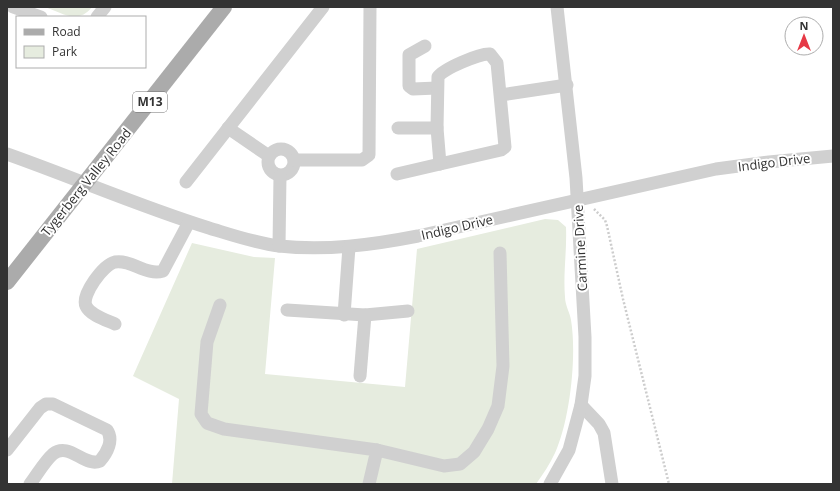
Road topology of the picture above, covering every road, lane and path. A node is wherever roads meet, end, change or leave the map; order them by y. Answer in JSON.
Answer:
{"nodes":[{"id":1,"x":13,"y":7,"type":"edge"},
{"id":2,"x":105,"y":7,"type":"edge"},
{"id":3,"x":224,"y":7,"type":"edge"},
{"id":4,"x":323,"y":7,"type":"edge"},
{"id":5,"x":370,"y":7,"type":"edge"},
{"id":6,"x":557,"y":7,"type":"edge"},
{"id":7,"x":38,"y":16,"type":"edge"},
{"id":8,"x":98,"y":16,"type":"edge"},
{"id":9,"x":425,"y":46,"type":"dead end"},
{"id":10,"x":566,"y":86,"type":"junction"},
{"id":11,"x":437,"y":88,"type":"junction"},
{"id":12,"x":500,"y":95,"type":"junction"},
{"id":13,"x":228,"y":128,"type":"junction"},
{"id":14,"x":398,"y":128,"type":"dead end"},
{"id":15,"x":437,"y":128,"type":"junction"},
{"id":16,"x":7,"y":154,"type":"edge"},
{"id":17,"x":269,"y":156,"type":"junction"},
{"id":18,"x":833,"y":156,"type":"edge"},
{"id":19,"x":294,"y":160,"type":"junction"},
{"id":20,"x":440,"y":164,"type":"junction"},
{"id":21,"x":397,"y":174,"type":"dead end"},
{"id":22,"x":280,"y":176,"type":"junction"},
{"id":23,"x":186,"y":182,"type":"dead end"},
{"id":24,"x":87,"y":183,"type":"junction"},
{"id":25,"x":577,"y":200,"type":"junction"},
{"id":26,"x":594,"y":208,"type":"dead end"},
{"id":27,"x":189,"y":222,"type":"junction"},
{"id":28,"x":279,"y":246,"type":"junction"},
{"id":29,"x":349,"y":247,"type":"junction"},
{"id":30,"x":500,"y":253,"type":"dead end"},
{"id":31,"x":7,"y":282,"type":"edge"},
{"id":32,"x":220,"y":305,"type":"dead end"},
{"id":33,"x":287,"y":310,"type":"dead end"},
{"id":34,"x":408,"y":311,"type":"dead end"},
{"id":35,"x":344,"y":314,"type":"junction"},
{"id":36,"x":365,"y":315,"type":"junction"},
{"id":37,"x":114,"y":324,"type":"dead end"},
{"id":38,"x":360,"y":376,"type":"dead end"},
{"id":39,"x":581,"y":405,"type":"junction"},
{"id":40,"x":7,"y":450,"type":"edge"},
{"id":41,"x":377,"y":450,"type":"junction"},
{"id":42,"x":30,"y":484,"type":"edge"},
{"id":43,"x":369,"y":484,"type":"edge"},
{"id":44,"x":550,"y":484,"type":"edge"},
{"id":45,"x":612,"y":484,"type":"edge"},
{"id":46,"x":669,"y":484,"type":"edge"}],
"edges":[{"from":1,"to":7,"type":"street"},
{"from":2,"to":8,"type":"street"},
{"from":3,"to":24,"type":"main road","name":"Tygerberg Valley Road","number":"M13"},
{"from":4,"to":13,"type":"street"},
{"from":5,"to":19,"type":"street"},
{"from":6,"to":10,"type":"street","name":"Carmine Drive"},
{"from":9,"to":11,"type":"street"},
{"from":10,"to":12,"type":"street"},
{"from":10,"to":25,"type":"street","name":"Carmine Drive"},
{"from":11,"to":12,"type":"street"},
{"from":11,"to":15,"type":"street"},
{"from":12,"to":20,"type":"street"},
{"from":13,"to":17,"type":"street"},
{"from":13,"to":23,"type":"street"},
{"from":14,"to":15,"type":"street"},
{"from":15,"to":20,"type":"street"},
{"from":16,"to":24,"type":"street","name":"Indigo Drive"},
{"from":17,"to":19,"type":"street"},
{"from":17,"to":22,"type":"street"},
{"from":18,"to":25,"type":"street","name":"Indigo Drive"},
{"from":19,"to":22,"type":"street"},
{"from":20,"to":21,"type":"street"},
{"from":22,"to":28,"type":"street"},
{"from":24,"to":27,"type":"street","name":"Indigo Drive"},
{"from":24,"to":31,"type":"main road","name":"Tygerberg Valley Road","number":"M13"},
{"from":25,"to":29,"type":"street","name":"Indigo Drive"},
{"from":25,"to":39,"type":"street","name":"Carmine Drive"},
{"from":26,"to":46,"type":"path"},
{"from":27,"to":28,"type":"street","name":"Indigo Drive"},
{"from":27,"to":37,"type":"street"},
{"from":28,"to":29,"type":"street","name":"Indigo Drive"},
{"from":29,"to":35,"type":"street"},
{"from":30,"to":41,"type":"street"},
{"from":32,"to":41,"type":"street"},
{"from":33,"to":35,"type":"street"},
{"from":34,"to":36,"type":"street"},
{"from":35,"to":36,"type":"street"},
{"from":36,"to":38,"type":"street"},
{"from":39,"to":44,"type":"street","name":"Carmine Drive"},
{"from":39,"to":45,"type":"street"},
{"from":40,"to":42,"type":"street"},
{"from":41,"to":43,"type":"street"}]}
